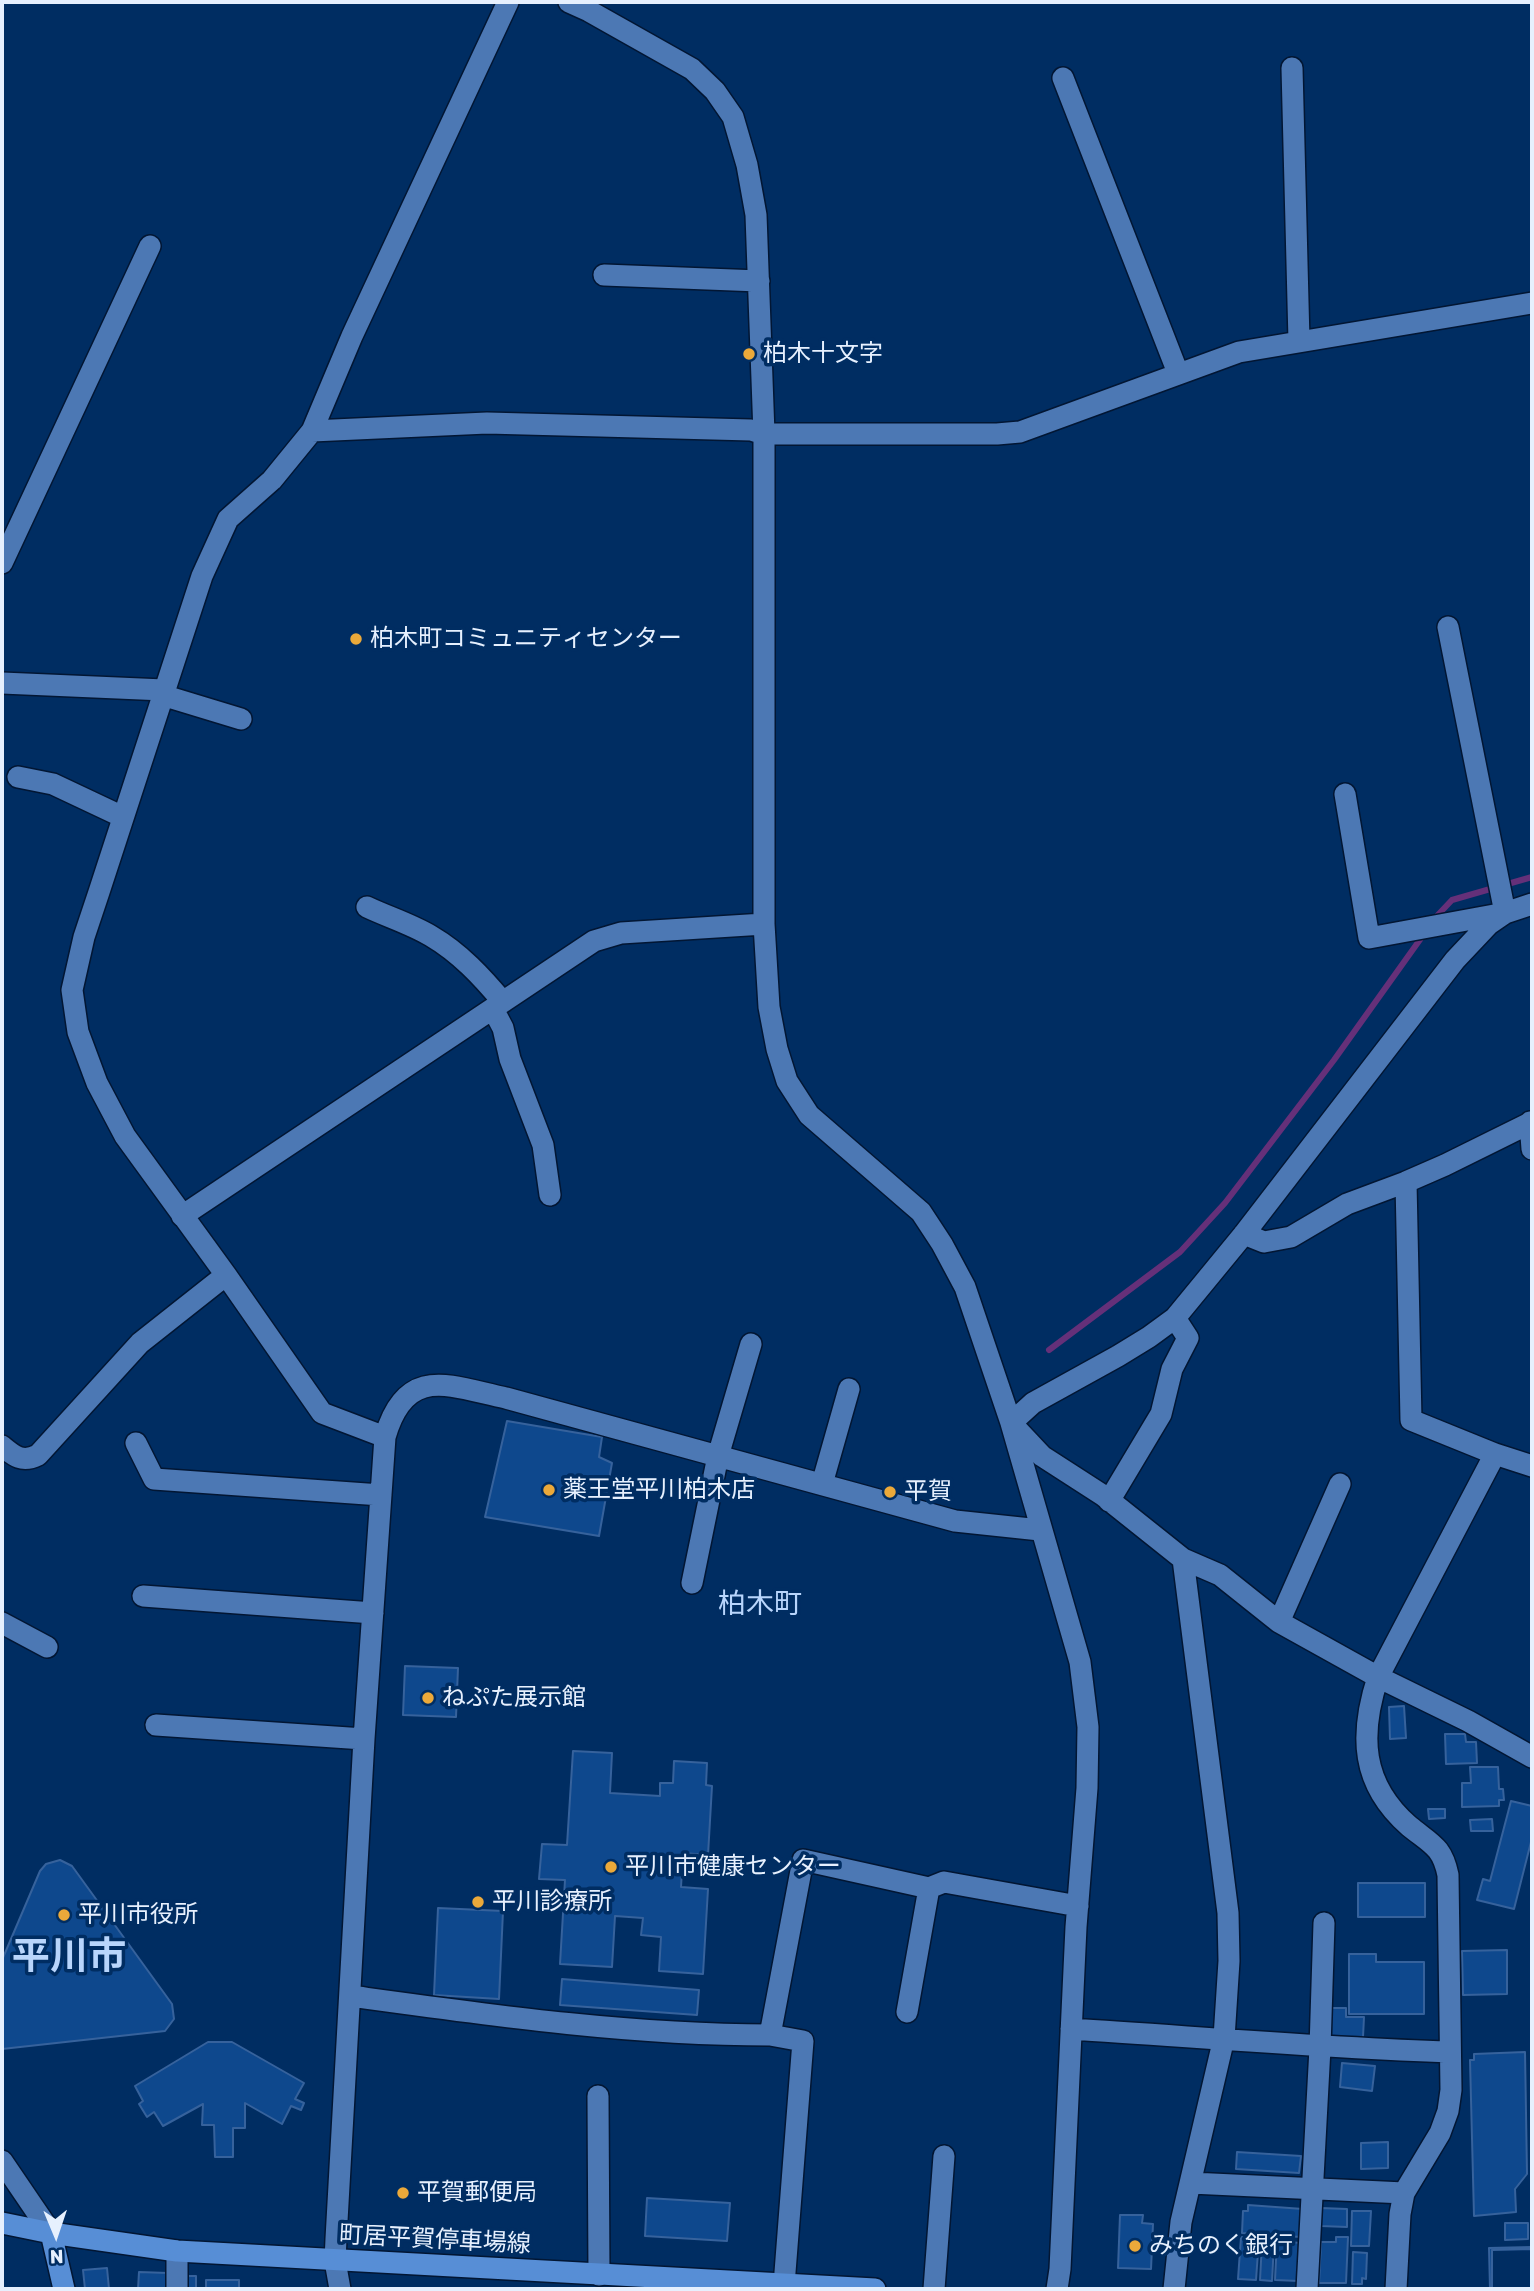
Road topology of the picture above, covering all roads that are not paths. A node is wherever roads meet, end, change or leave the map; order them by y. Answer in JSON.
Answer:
{"nodes":[{"id":1,"x":508,"y":2,"type":"edge"},
{"id":2,"x":569,"y":2,"type":"edge"},
{"id":3,"x":593,"y":6,"type":"edge"},
{"id":4,"x":1292,"y":68,"type":"dead end"},
{"id":5,"x":1063,"y":78,"type":"dead end"},
{"id":6,"x":150,"y":246,"type":"dead end"},
{"id":7,"x":604,"y":275,"type":"dead end"},
{"id":8,"x":759,"y":281,"type":"junction"},
{"id":9,"x":1532,"y":303,"type":"edge"},
{"id":10,"x":1299,"y":341,"type":"junction"},
{"id":11,"x":1178,"y":373,"type":"junction"},
{"id":12,"x":312,"y":431,"type":"junction"},
{"id":13,"x":764,"y":434,"type":"junction"},
{"id":14,"x":2,"y":564,"type":"edge"},
{"id":15,"x":1448,"y":627,"type":"dead end"},
{"id":16,"x":2,"y":683,"type":"edge"},
{"id":17,"x":163,"y":693,"type":"junction"},
{"id":18,"x":241,"y":719,"type":"dead end"},
{"id":19,"x":18,"y":777,"type":"dead end"},
{"id":20,"x":1345,"y":794,"type":"dead end"},
{"id":21,"x":122,"y":817,"type":"junction"},
{"id":22,"x":1532,"y":904,"type":"edge"},
{"id":23,"x":367,"y":907,"type":"dead end"},
{"id":24,"x":1505,"y":913,"type":"junction"},
{"id":25,"x":764,"y":924,"type":"junction"},
{"id":26,"x":498,"y":1005,"type":"junction"},
{"id":27,"x":1531,"y":1122,"type":"edge"},
{"id":28,"x":1532,"y":1149,"type":"edge"},
{"id":29,"x":1406,"y":1182,"type":"junction"},
{"id":30,"x":550,"y":1195,"type":"dead end"},
{"id":31,"x":182,"y":1216,"type":"junction"},
{"id":32,"x":1244,"y":1234,"type":"junction"},
{"id":33,"x":226,"y":1275,"type":"junction"},
{"id":34,"x":1175,"y":1318,"type":"junction"},
{"id":35,"x":751,"y":1344,"type":"dead end"},
{"id":36,"x":849,"y":1390,"type":"dead end"},
{"id":37,"x":1011,"y":1423,"type":"junction"},
{"id":38,"x":385,"y":1437,"type":"junction"},
{"id":39,"x":136,"y":1443,"type":"dead end"},
{"id":40,"x":2,"y":1446,"type":"edge"},
{"id":41,"x":1495,"y":1454,"type":"junction"},
{"id":42,"x":718,"y":1456,"type":"junction"},
{"id":43,"x":1532,"y":1466,"type":"edge"},
{"id":44,"x":822,"y":1484,"type":"junction"},
{"id":45,"x":1340,"y":1484,"type":"dead end"},
{"id":46,"x":381,"y":1495,"type":"junction"},
{"id":47,"x":1109,"y":1501,"type":"junction"},
{"id":48,"x":1040,"y":1530,"type":"junction"},
{"id":49,"x":1184,"y":1559,"type":"junction"},
{"id":50,"x":692,"y":1583,"type":"dead end"},
{"id":51,"x":143,"y":1596,"type":"dead end"},
{"id":52,"x":373,"y":1613,"type":"junction"},
{"id":53,"x":1279,"y":1622,"type":"junction"},
{"id":54,"x":2,"y":1623,"type":"edge"},
{"id":55,"x":47,"y":1647,"type":"dead end"},
{"id":56,"x":1378,"y":1677,"type":"junction"},
{"id":57,"x":156,"y":1725,"type":"dead end"},
{"id":58,"x":364,"y":1739,"type":"junction"},
{"id":59,"x":1532,"y":1757,"type":"edge"},
{"id":60,"x":929,"y":1888,"type":"junction"},
{"id":61,"x":1078,"y":1906,"type":"junction"},
{"id":62,"x":1324,"y":1923,"type":"dead end"},
{"id":63,"x":350,"y":1996,"type":"junction"},
{"id":64,"x":907,"y":2012,"type":"dead end"},
{"id":65,"x":1071,"y":2029,"type":"junction"},
{"id":66,"x":770,"y":2035,"type":"junction"},
{"id":67,"x":1224,"y":2038,"type":"junction"},
{"id":68,"x":1320,"y":2048,"type":"junction"},
{"id":69,"x":1450,"y":2052,"type":"junction"},
{"id":70,"x":598,"y":2096,"type":"dead end"},
{"id":71,"x":944,"y":2156,"type":"dead end"},
{"id":72,"x":2,"y":2161,"type":"edge"},
{"id":73,"x":1191,"y":2183,"type":"junction"},
{"id":74,"x":1312,"y":2189,"type":"junction"},
{"id":75,"x":1404,"y":2193,"type":"junction"},
{"id":76,"x":2,"y":2223,"type":"edge"},
{"id":77,"x":51,"y":2233,"type":"junction"},
{"id":78,"x":177,"y":2251,"type":"junction"},
{"id":79,"x":335,"y":2261,"type":"junction"},
{"id":80,"x":599,"y":2275,"type":"junction"},
{"id":81,"x":785,"y":2285,"type":"junction"},
{"id":82,"x":740,"y":2286,"type":"edge"},
{"id":83,"x":64,"y":2289,"type":"edge"},
{"id":84,"x":177,"y":2289,"type":"edge"},
{"id":85,"x":340,"y":2289,"type":"edge"},
{"id":86,"x":875,"y":2289,"type":"edge"},
{"id":87,"x":934,"y":2289,"type":"edge"},
{"id":88,"x":1057,"y":2289,"type":"edge"},
{"id":89,"x":1174,"y":2289,"type":"edge"},
{"id":90,"x":1307,"y":2289,"type":"edge"},
{"id":91,"x":1396,"y":2289,"type":"edge"}],
"edges":[{"from":1,"to":12,"type":"street"},
{"from":2,"to":3,"type":"street"},
{"from":3,"to":8,"type":"street"},
{"from":4,"to":10,"type":"street"},
{"from":5,"to":11,"type":"street"},
{"from":6,"to":14,"type":"street"},
{"from":7,"to":8,"type":"street"},
{"from":8,"to":13,"type":"street"},
{"from":9,"to":10,"type":"street"},
{"from":10,"to":11,"type":"street"},
{"from":11,"to":13,"type":"street"},
{"from":12,"to":13,"type":"street"},
{"from":12,"to":17,"type":"street"},
{"from":13,"to":25,"type":"street"},
{"from":15,"to":24,"type":"street"},
{"from":16,"to":17,"type":"street"},
{"from":17,"to":18,"type":"street"},
{"from":17,"to":21,"type":"street"},
{"from":19,"to":21,"type":"street"},
{"from":20,"to":24,"type":"street"},
{"from":21,"to":31,"type":"street"},
{"from":22,"to":24,"type":"street"},
{"from":23,"to":26,"type":"street"},
{"from":24,"to":32,"type":"street"},
{"from":25,"to":26,"type":"street"},
{"from":25,"to":37,"type":"street"},
{"from":26,"to":30,"type":"street"},
{"from":26,"to":31,"type":"street"},
{"from":27,"to":28,"type":"street"},
{"from":27,"to":29,"type":"street"},
{"from":29,"to":32,"type":"street"},
{"from":29,"to":41,"type":"street"},
{"from":31,"to":33,"type":"street"},
{"from":32,"to":34,"type":"street"},
{"from":33,"to":38,"type":"street"},
{"from":33,"to":40,"type":"street"},
{"from":34,"to":37,"type":"street"},
{"from":34,"to":47,"type":"street"},
{"from":35,"to":42,"type":"street"},
{"from":36,"to":44,"type":"street"},
{"from":37,"to":47,"type":"street"},
{"from":37,"to":48,"type":"street"},
{"from":38,"to":42,"type":"street"},
{"from":38,"to":46,"type":"street"},
{"from":39,"to":46,"type":"street"},
{"from":41,"to":43,"type":"street"},
{"from":41,"to":56,"type":"street"},
{"from":42,"to":44,"type":"street"},
{"from":42,"to":50,"type":"street"},
{"from":44,"to":48,"type":"street"},
{"from":45,"to":53,"type":"street"},
{"from":46,"to":52,"type":"street"},
{"from":47,"to":49,"type":"street"},
{"from":48,"to":61,"type":"street"},
{"from":49,"to":53,"type":"street"},
{"from":49,"to":67,"type":"street"},
{"from":51,"to":52,"type":"street"},
{"from":52,"to":58,"type":"street"},
{"from":53,"to":56,"type":"street"},
{"from":54,"to":55,"type":"street"},
{"from":56,"to":59,"type":"street"},
{"from":56,"to":69,"type":"street"},
{"from":57,"to":58,"type":"street"},
{"from":58,"to":63,"type":"street"},
{"from":60,"to":61,"type":"street"},
{"from":60,"to":64,"type":"street"},
{"from":60,"to":66,"type":"street"},
{"from":61,"to":65,"type":"street"},
{"from":62,"to":68,"type":"street"},
{"from":63,"to":66,"type":"street"},
{"from":63,"to":79,"type":"street"},
{"from":65,"to":67,"type":"street"},
{"from":65,"to":88,"type":"street"},
{"from":66,"to":81,"type":"street"},
{"from":67,"to":68,"type":"street"},
{"from":67,"to":73,"type":"street"},
{"from":68,"to":69,"type":"street"},
{"from":68,"to":74,"type":"street"},
{"from":69,"to":75,"type":"street"},
{"from":70,"to":80,"type":"street"},
{"from":71,"to":87,"type":"street"},
{"from":72,"to":77,"type":"street"},
{"from":73,"to":74,"type":"street"},
{"from":73,"to":89,"type":"street"},
{"from":74,"to":75,"type":"street"},
{"from":74,"to":90,"type":"street"},
{"from":75,"to":91,"type":"street"},
{"from":76,"to":77,"type":"main road","name":"町居平賀停車場線"},
{"from":77,"to":78,"type":"main road","name":"町居平賀停車場線"},
{"from":77,"to":83,"type":"main road"},
{"from":78,"to":79,"type":"main road","name":"町居平賀停車場線"},
{"from":78,"to":84,"type":"street"},
{"from":79,"to":80,"type":"main road","name":"町居平賀停車場線"},
{"from":79,"to":85,"type":"street"},
{"from":80,"to":82,"type":"main road","name":"町居平賀停車場線"},
{"from":81,"to":82,"type":"main road","name":"町居平賀停車場線"},
{"from":81,"to":86,"type":"main road","name":"町居平賀停車場線"}]}
